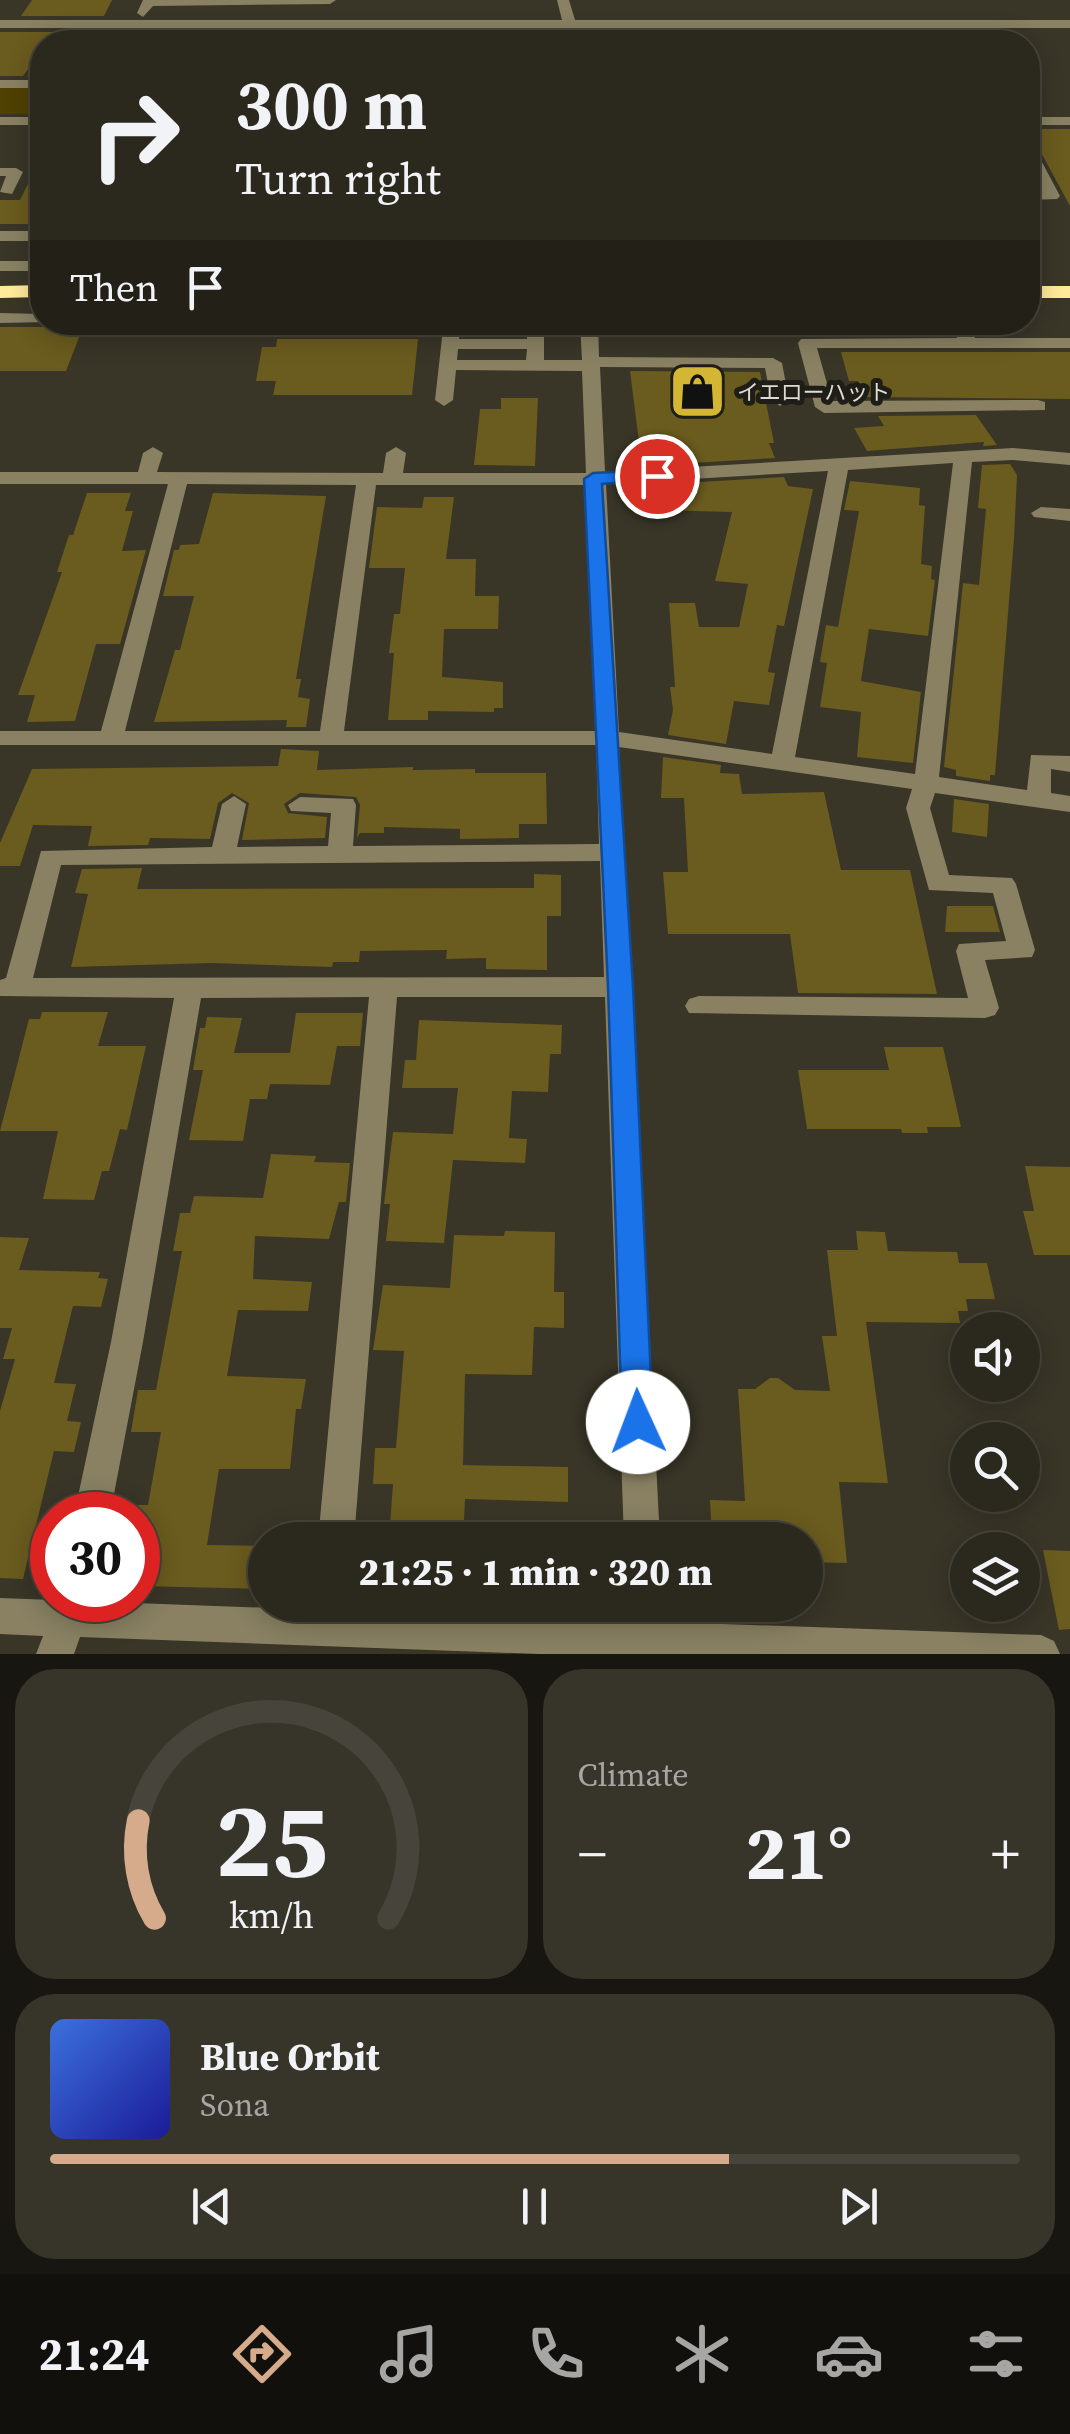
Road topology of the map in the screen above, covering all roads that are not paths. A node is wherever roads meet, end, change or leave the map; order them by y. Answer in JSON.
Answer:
{"nodes":[{"id":1,"x":175,"y":1,"type":"edge"},
{"id":2,"x":329,"y":5,"type":"edge"},
{"id":3,"x":1070,"y":12,"type":"edge"},
{"id":4,"x":0,"y":13,"type":"edge"},
{"id":5,"x":143,"y":13,"type":"junction"},
{"id":6,"x":568,"y":13,"type":"edge"},
{"id":7,"x":993,"y":18,"type":"junction"},
{"id":8,"x":0,"y":24,"type":"edge"},
{"id":9,"x":68,"y":24,"type":"junction"},
{"id":10,"x":154,"y":24,"type":"junction"},
{"id":11,"x":253,"y":24,"type":"junction"},
{"id":12,"x":358,"y":24,"type":"junction"},
{"id":13,"x":737,"y":24,"type":"junction"},
{"id":14,"x":820,"y":24,"type":"junction"},
{"id":15,"x":868,"y":24,"type":"junction"},
{"id":16,"x":1070,"y":24,"type":"edge"},
{"id":17,"x":456,"y":25,"type":"junction"},
{"id":18,"x":64,"y":30,"type":"edge"},
{"id":19,"x":151,"y":30,"type":"edge"},
{"id":20,"x":251,"y":30,"type":"edge"},
{"id":21,"x":357,"y":30,"type":"edge"},
{"id":22,"x":455,"y":30,"type":"edge"},
{"id":23,"x":739,"y":30,"type":"edge"},
{"id":24,"x":822,"y":30,"type":"edge"},
{"id":25,"x":871,"y":30,"type":"edge"},
{"id":26,"x":0,"y":84,"type":"edge"},
{"id":27,"x":30,"y":84,"type":"edge"},
{"id":28,"x":0,"y":121,"type":"edge"},
{"id":29,"x":30,"y":121,"type":"edge"},
{"id":30,"x":1040,"y":121,"type":"edge"},
{"id":31,"x":1070,"y":121,"type":"edge"},
{"id":32,"x":0,"y":172,"type":"edge"},
{"id":33,"x":1040,"y":175,"type":"edge"},
{"id":34,"x":7,"y":192,"type":"dead end"},
{"id":35,"x":1040,"y":196,"type":"edge"},
{"id":36,"x":0,"y":236,"type":"edge"},
{"id":37,"x":30,"y":236,"type":"edge"},
{"id":38,"x":0,"y":266,"type":"edge"},
{"id":39,"x":30,"y":266,"type":"edge"},
{"id":40,"x":6,"y":292,"type":"edge"},
{"id":41,"x":1040,"y":292,"type":"edge"},
{"id":42,"x":1070,"y":292,"type":"edge"},
{"id":43,"x":0,"y":318,"type":"edge"},
{"id":44,"x":30,"y":318,"type":"edge"},
{"id":45,"x":451,"y":335,"type":"edge"},
{"id":46,"x":536,"y":335,"type":"edge"},
{"id":47,"x":590,"y":335,"type":"edge"},
{"id":48,"x":965,"y":335,"type":"edge"},
{"id":49,"x":968,"y":342,"type":"junction"},
{"id":50,"x":1070,"y":343,"type":"edge"},
{"id":51,"x":450,"y":344,"type":"junction"},
{"id":52,"x":536,"y":344,"type":"junction"},
{"id":53,"x":591,"y":364,"type":"junction"},
{"id":54,"x":448,"y":365,"type":"junction"},
{"id":55,"x":535,"y":365,"type":"junction"},
{"id":56,"x":444,"y":400,"type":"dead end"},
{"id":57,"x":780,"y":400,"type":"dead end"},
{"id":58,"x":1038,"y":406,"type":"dead end"},
{"id":59,"x":153,"y":453,"type":"dead end"},
{"id":60,"x":396,"y":453,"type":"dead end"},
{"id":61,"x":962,"y":457,"type":"junction"},
{"id":62,"x":1070,"y":459,"type":"edge"},
{"id":63,"x":838,"y":464,"type":"junction"},
{"id":64,"x":0,"y":478,"type":"edge"},
{"id":65,"x":146,"y":478,"type":"junction"},
{"id":66,"x":179,"y":478,"type":"junction"},
{"id":67,"x":366,"y":478,"type":"junction"},
{"id":68,"x":392,"y":478,"type":"junction"},
{"id":69,"x":593,"y":479,"type":"junction"},
{"id":70,"x":1041,"y":513,"type":"dead end"},
{"id":71,"x":1070,"y":515,"type":"edge"},
{"id":72,"x":0,"y":738,"type":"edge"},
{"id":73,"x":111,"y":738,"type":"junction"},
{"id":74,"x":331,"y":738,"type":"junction"},
{"id":75,"x":608,"y":738,"type":"junction"},
{"id":76,"x":782,"y":763,"type":"junction"},
{"id":77,"x":1070,"y":764,"type":"edge"},
{"id":78,"x":926,"y":784,"type":"junction"},
{"id":79,"x":1039,"y":800,"type":"junction"},
{"id":80,"x":234,"y":804,"type":"dead end"},
{"id":81,"x":1070,"y":804,"type":"edge"},
{"id":82,"x":300,"y":805,"type":"dead end"},
{"id":83,"x":614,"y":852,"type":"junction"},
{"id":84,"x":340,"y":854,"type":"junction"},
{"id":85,"x":223,"y":855,"type":"junction"},
{"id":86,"x":384,"y":987,"type":"junction"},
{"id":87,"x":620,"y":987,"type":"junction"},
{"id":88,"x":189,"y":988,"type":"junction"},
{"id":89,"x":5,"y":991,"type":"edge"},
{"id":90,"x":699,"y":1006,"type":"dead end"},
{"id":91,"x":97,"y":1492,"type":"edge"},
{"id":92,"x":338,"y":1522,"type":"edge"},
{"id":93,"x":641,"y":1522,"type":"edge"},
{"id":94,"x":160,"y":1611,"type":"edge"},
{"id":95,"x":30,"y":1613,"type":"edge"},
{"id":96,"x":248,"y":1614,"type":"edge"},
{"id":97,"x":0,"y":1616,"type":"edge"},
{"id":98,"x":68,"y":1622,"type":"edge"},
{"id":99,"x":342,"y":1622,"type":"edge"},
{"id":100,"x":664,"y":1635,"type":"edge"},
{"id":101,"x":382,"y":1642,"type":"edge"},
{"id":102,"x":915,"y":1652,"type":"edge"},
{"id":103,"x":55,"y":1654,"type":"edge"},
{"id":104,"x":1041,"y":1654,"type":"edge"}],
"edges":[{"from":1,"to":2,"type":"street"},
{"from":1,"to":5,"type":"street"},
{"from":2,"to":5,"type":"street"},
{"from":2,"to":6,"type":"street"},
{"from":3,"to":7,"type":"street"},
{"from":4,"to":5,"type":"street"},
{"from":6,"to":7,"type":"street"},
{"from":6,"to":13,"type":"street"},
{"from":6,"to":17,"type":"street"},
{"from":7,"to":15,"type":"street"},
{"from":7,"to":16,"type":"street"},
{"from":8,"to":9,"type":"street"},
{"from":9,"to":10,"type":"street"},
{"from":9,"to":18,"type":"street"},
{"from":10,"to":11,"type":"street"},
{"from":10,"to":19,"type":"street"},
{"from":11,"to":12,"type":"street"},
{"from":11,"to":20,"type":"street"},
{"from":12,"to":17,"type":"street"},
{"from":12,"to":21,"type":"street"},
{"from":13,"to":14,"type":"street"},
{"from":13,"to":23,"type":"street"},
{"from":14,"to":15,"type":"street"},
{"from":14,"to":24,"type":"street"},
{"from":15,"to":25,"type":"street"},
{"from":17,"to":22,"type":"street"},
{"from":26,"to":27,"type":"street"},
{"from":28,"to":29,"type":"street"},
{"from":30,"to":31,"type":"street"},
{"from":32,"to":34,"type":"street"},
{"from":33,"to":35,"type":"street"},
{"from":36,"to":37,"type":"street"},
{"from":38,"to":39,"type":"street"},
{"from":40,"to":43,"type":"street"},
{"from":41,"to":42,"type":"highway"},
{"from":43,"to":44,"type":"street"},
{"from":45,"to":51,"type":"street"},
{"from":46,"to":52,"type":"street"},
{"from":47,"to":53,"type":"street"},
{"from":48,"to":49,"type":"street"},
{"from":49,"to":50,"type":"street"},
{"from":49,"to":58,"type":"street"},
{"from":51,"to":52,"type":"street"},
{"from":51,"to":54,"type":"street"},
{"from":52,"to":55,"type":"street"},
{"from":53,"to":55,"type":"street"},
{"from":53,"to":57,"type":"street"},
{"from":53,"to":69,"type":"street"},
{"from":54,"to":55,"type":"street"},
{"from":54,"to":56,"type":"street"},
{"from":59,"to":65,"type":"street"},
{"from":60,"to":68,"type":"street"},
{"from":61,"to":62,"type":"street"},
{"from":61,"to":63,"type":"street"},
{"from":61,"to":78,"type":"street"},
{"from":63,"to":69,"type":"street"},
{"from":63,"to":76,"type":"street"},
{"from":64,"to":65,"type":"street"},
{"from":65,"to":66,"type":"street"},
{"from":66,"to":67,"type":"street"},
{"from":66,"to":73,"type":"street"},
{"from":67,"to":68,"type":"street"},
{"from":67,"to":74,"type":"street"},
{"from":68,"to":69,"type":"street"},
{"from":69,"to":75,"type":"street"},
{"from":70,"to":71,"type":"street"},
{"from":72,"to":73,"type":"street"},
{"from":73,"to":74,"type":"street"},
{"from":74,"to":75,"type":"street"},
{"from":75,"to":76,"type":"street"},
{"from":75,"to":83,"type":"street"},
{"from":76,"to":78,"type":"street"},
{"from":77,"to":79,"type":"street"},
{"from":78,"to":79,"type":"street"},
{"from":78,"to":90,"type":"street"},
{"from":79,"to":81,"type":"street"},
{"from":80,"to":85,"type":"street"},
{"from":82,"to":84,"type":"street"},
{"from":83,"to":84,"type":"street"},
{"from":83,"to":87,"type":"street"},
{"from":84,"to":85,"type":"street"},
{"from":85,"to":89,"type":"street"},
{"from":86,"to":87,"type":"street"},
{"from":86,"to":88,"type":"street"},
{"from":86,"to":92,"type":"street"},
{"from":87,"to":93,"type":"street"},
{"from":88,"to":89,"type":"street"},
{"from":88,"to":91,"type":"street"},
{"from":94,"to":96,"type":"street"},
{"from":95,"to":97,"type":"street"},
{"from":98,"to":103,"type":"street"},
{"from":99,"to":101,"type":"street"},
{"from":100,"to":101,"type":"street"},
{"from":100,"to":102,"type":"street"},
{"from":102,"to":104,"type":"street"}]}
